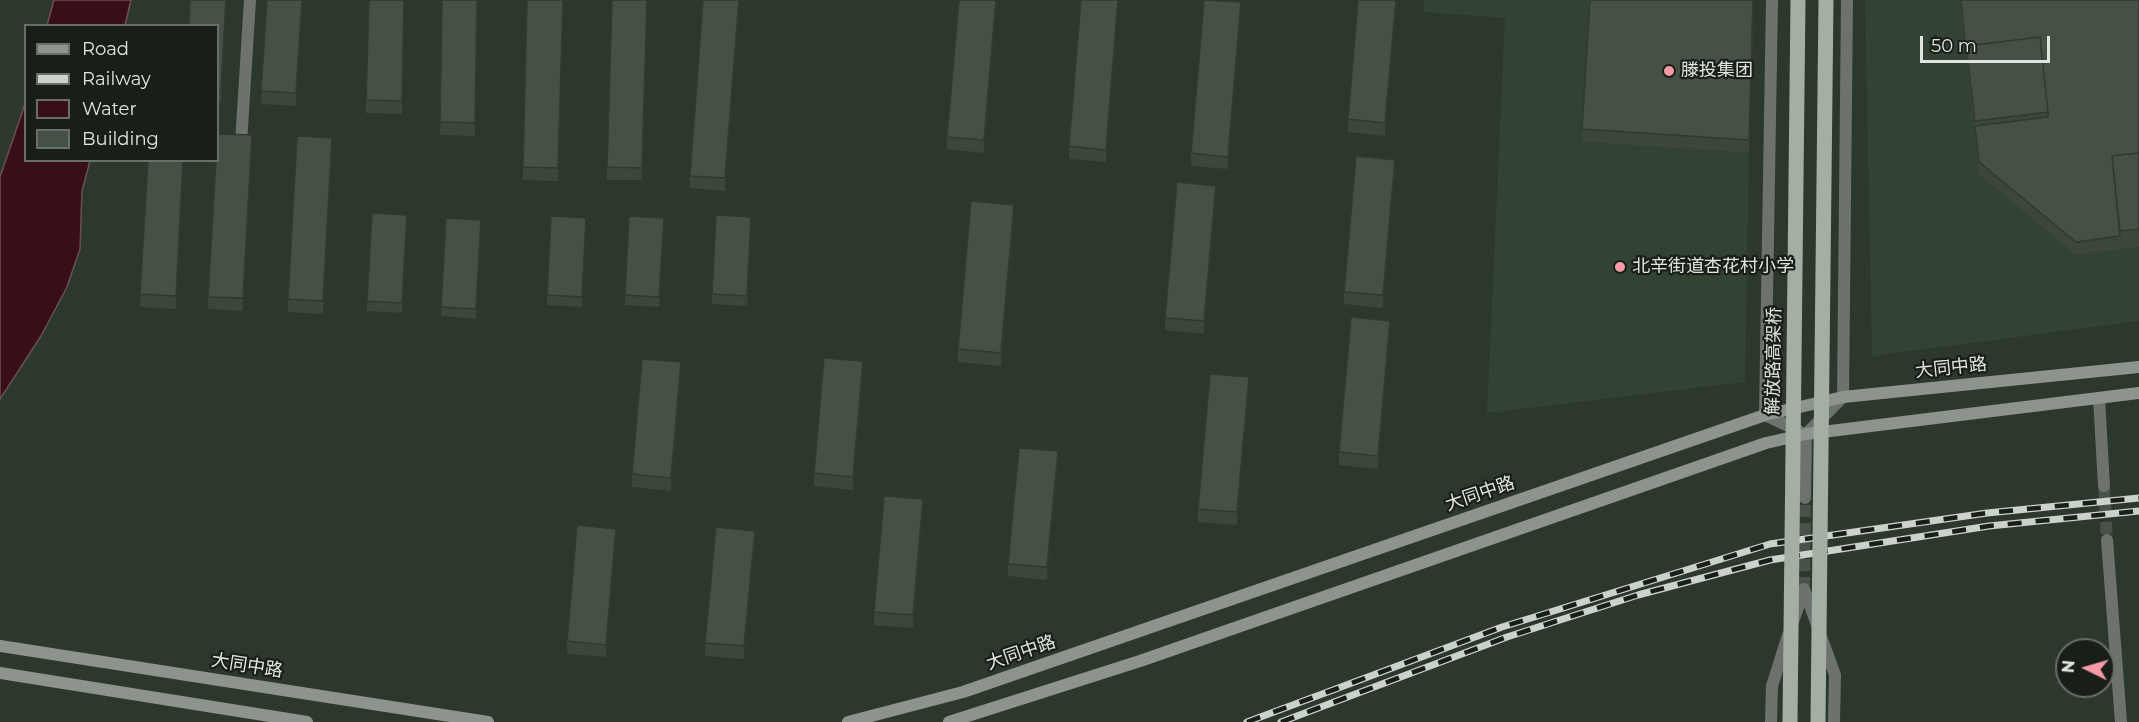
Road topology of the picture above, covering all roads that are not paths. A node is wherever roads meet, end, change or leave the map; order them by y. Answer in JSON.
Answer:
{"nodes":[{"id":1,"x":250,"y":0,"type":"edge"},
{"id":2,"x":1772,"y":0,"type":"edge"},
{"id":3,"x":1798,"y":0,"type":"edge"},
{"id":4,"x":1826,"y":0,"type":"edge"},
{"id":5,"x":1847,"y":0,"type":"edge"},
{"id":6,"x":241,"y":143,"type":"edge"},
{"id":7,"x":2139,"y":367,"type":"edge"},
{"id":8,"x":2139,"y":393,"type":"edge"},
{"id":9,"x":1843,"y":397,"type":"junction"},
{"id":10,"x":2099,"y":398,"type":"junction"},
{"id":11,"x":1765,"y":415,"type":"junction"},
{"id":12,"x":1806,"y":434,"type":"junction"},
{"id":13,"x":2104,"y":486,"type":"tunnel mouth"},
{"id":14,"x":1805,"y":498,"type":"tunnel mouth"},
{"id":15,"x":2107,"y":540,"type":"tunnel mouth"},
{"id":16,"x":0,"y":646,"type":"edge"},
{"id":17,"x":0,"y":673,"type":"edge"},
{"id":18,"x":307,"y":722,"type":"edge"},
{"id":19,"x":488,"y":722,"type":"edge"},
{"id":20,"x":848,"y":722,"type":"edge"},
{"id":21,"x":949,"y":722,"type":"edge"},
{"id":22,"x":1771,"y":722,"type":"edge"},
{"id":23,"x":1790,"y":722,"type":"edge"},
{"id":24,"x":1818,"y":722,"type":"edge"},
{"id":25,"x":1834,"y":722,"type":"edge"},
{"id":26,"x":2121,"y":722,"type":"edge"}],
"edges":[{"from":1,"to":6,"type":"street"},
{"from":2,"to":11,"type":"street"},
{"from":3,"to":23,"type":"main road","name":"解放路高架桥","bridge":true},
{"from":4,"to":24,"type":"main road","bridge":true},
{"from":5,"to":9,"type":"street"},
{"from":7,"to":9,"type":"main road","name":"大同中路"},
{"from":8,"to":10,"type":"main road"},
{"from":9,"to":11,"type":"main road","name":"大同中路"},
{"from":9,"to":12,"type":"street"},
{"from":10,"to":12,"type":"main road"},
{"from":10,"to":13,"type":"street"},
{"from":11,"to":12,"type":"street"},
{"from":11,"to":20,"type":"main road","name":"大同中路"},
{"from":12,"to":14,"type":"street"},
{"from":12,"to":21,"type":"main road"},
{"from":15,"to":26,"type":"street"},
{"from":16,"to":19,"type":"main road","name":"大同中路"},
{"from":17,"to":18,"type":"main road"},
{"from":22,"to":25,"type":"street"}]}
